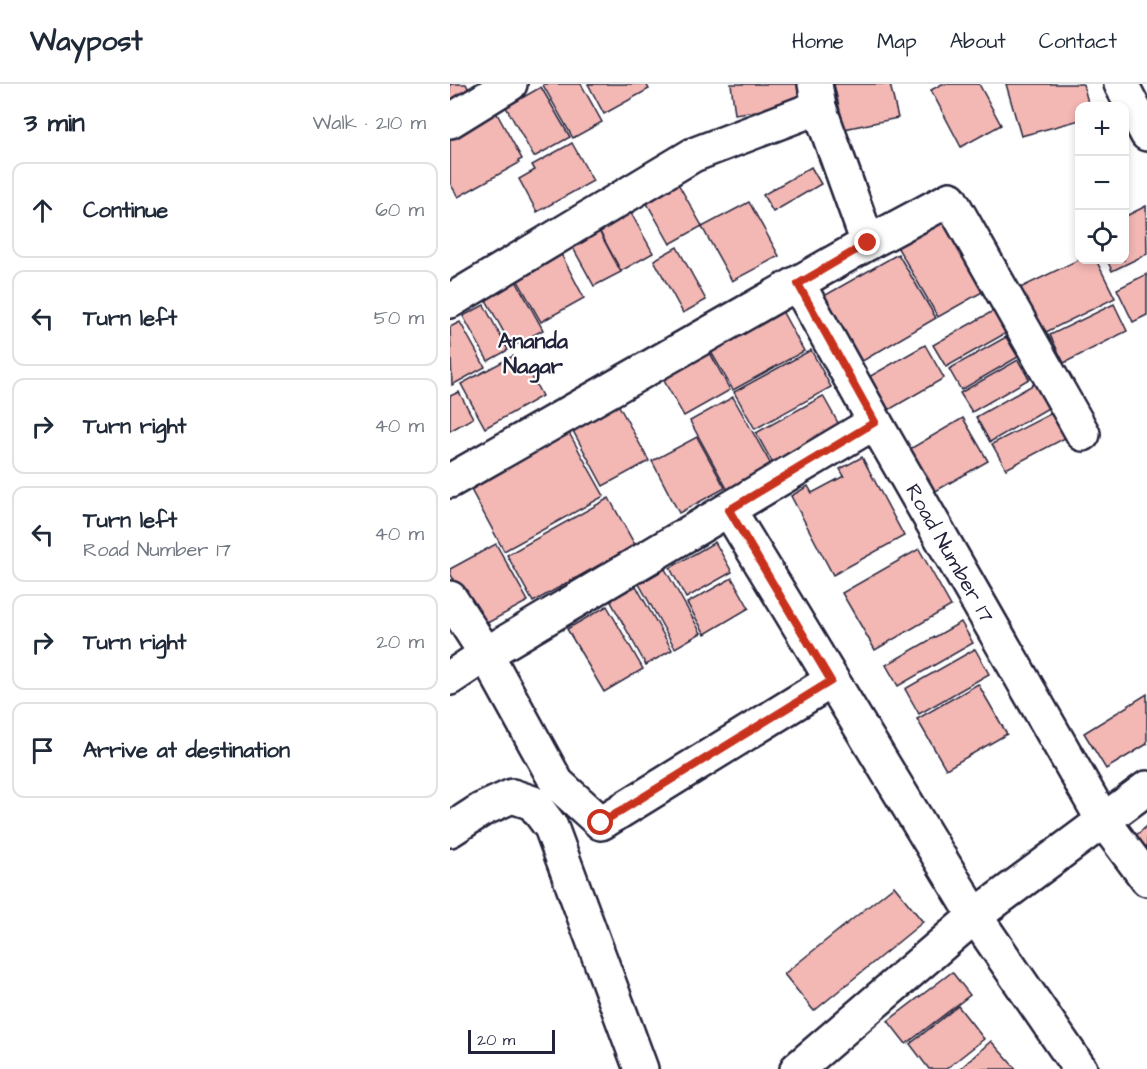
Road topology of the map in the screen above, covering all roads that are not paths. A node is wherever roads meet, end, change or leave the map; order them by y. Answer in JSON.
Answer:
{"nodes":[{"id":1,"x":510,"y":84,"type":"edge"},
{"id":2,"x":1120,"y":84,"type":"edge"},
{"id":3,"x":817,"y":95,"type":"edge"},
{"id":4,"x":450,"y":121,"type":"edge"},
{"id":5,"x":1147,"y":135,"type":"edge"},
{"id":6,"x":868,"y":243,"type":"junction"},
{"id":7,"x":798,"y":284,"type":"junction"},
{"id":8,"x":450,"y":301,"type":"edge"},
{"id":9,"x":875,"y":422,"type":"junction"},
{"id":10,"x":1083,"y":435,"type":"dead end"},
{"id":11,"x":450,"y":481,"type":"edge"},
{"id":12,"x":729,"y":510,"type":"junction"},
{"id":13,"x":450,"y":598,"type":"edge"},
{"id":14,"x":486,"y":654,"type":"junction"},
{"id":15,"x":450,"y":678,"type":"edge"},
{"id":16,"x":831,"y":681,"type":"junction"},
{"id":17,"x":1147,"y":788,"type":"edge"},
{"id":18,"x":1103,"y":820,"type":"junction"},
{"id":19,"x":450,"y":830,"type":"edge"},
{"id":20,"x":1147,"y":879,"type":"edge"},
{"id":21,"x":975,"y":916,"type":"junction"},
{"id":22,"x":641,"y":1069,"type":"edge"},
{"id":23,"x":797,"y":1069,"type":"edge"},
{"id":24,"x":1080,"y":1069,"type":"edge"}],
"edges":[{"from":1,"to":4,"type":"street"},
{"from":2,"to":5,"type":"street"},
{"from":3,"to":6,"type":"street"},
{"from":3,"to":8,"type":"street"},
{"from":6,"to":7,"type":"street"},
{"from":6,"to":10,"type":"street"},
{"from":7,"to":9,"type":"street","name":"Road Number 17"},
{"from":7,"to":11,"type":"street"},
{"from":9,"to":12,"type":"street"},
{"from":9,"to":18,"type":"street","name":"Road Number 17"},
{"from":12,"to":14,"type":"street"},
{"from":12,"to":16,"type":"street"},
{"from":13,"to":14,"type":"street"},
{"from":14,"to":15,"type":"street"},
{"from":14,"to":16,"type":"street"},
{"from":16,"to":21,"type":"street"},
{"from":17,"to":18,"type":"street"},
{"from":18,"to":20,"type":"street","name":"Road Number 17"},
{"from":18,"to":21,"type":"street"},
{"from":19,"to":22,"type":"street"},
{"from":21,"to":23,"type":"street"},
{"from":21,"to":24,"type":"street"}]}
